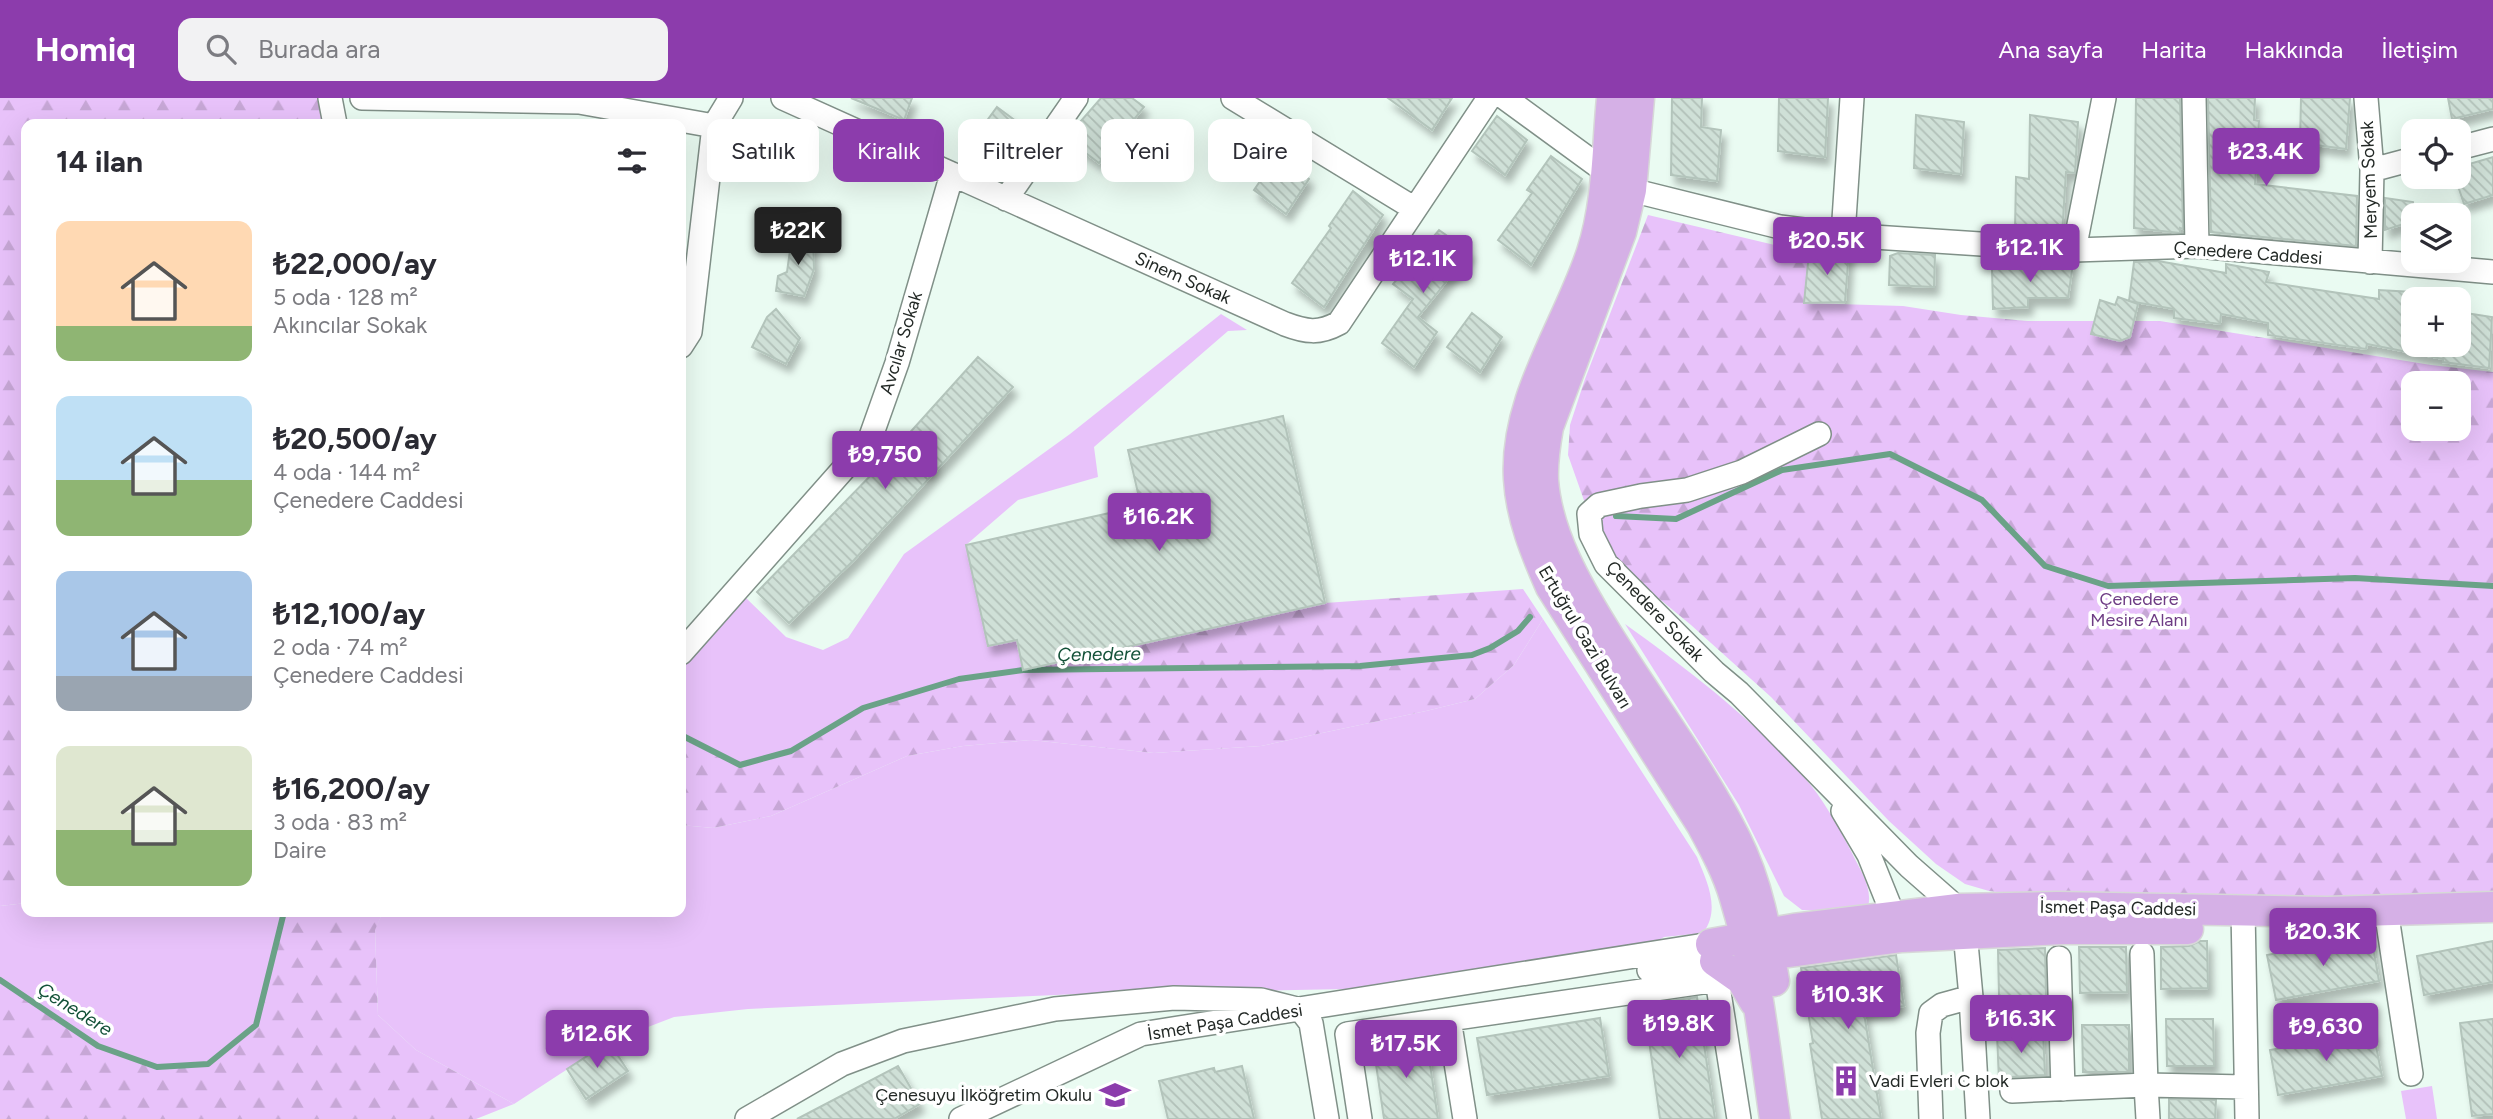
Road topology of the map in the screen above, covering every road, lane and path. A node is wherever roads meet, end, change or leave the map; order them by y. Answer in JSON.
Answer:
{"nodes":[{"id":1,"x":330,"y":98,"type":"edge"},
{"id":2,"x":362,"y":98,"type":"edge"},
{"id":3,"x":731,"y":98,"type":"edge"},
{"id":4,"x":783,"y":98,"type":"edge"},
{"id":5,"x":1076,"y":98,"type":"edge"},
{"id":6,"x":1233,"y":98,"type":"edge"},
{"id":7,"x":1489,"y":98,"type":"edge"},
{"id":8,"x":1505,"y":98,"type":"edge"},
{"id":9,"x":1612,"y":98,"type":"edge"},
{"id":10,"x":1639,"y":98,"type":"edge"},
{"id":11,"x":1852,"y":98,"type":"edge"},
{"id":12,"x":2104,"y":98,"type":"edge"},
{"id":13,"x":2194,"y":98,"type":"edge"},
{"id":14,"x":2366,"y":98,"type":"edge"},
{"id":15,"x":334,"y":119,"type":"edge"},
{"id":16,"x":675,"y":119,"type":"edge"},
{"id":17,"x":718,"y":119,"type":"edge"},
{"id":18,"x":686,"y":121,"type":"edge"},
{"id":19,"x":707,"y":125,"type":"edge"},
{"id":20,"x":2493,"y":139,"type":"edge"},
{"id":21,"x":2471,"y":145,"type":"edge"},
{"id":22,"x":2401,"y":162,"type":"edge"},
{"id":23,"x":2372,"y":170,"type":"junction"},
{"id":24,"x":1605,"y":171,"type":"junction"},
{"id":25,"x":952,"y":174,"type":"junction"},
{"id":26,"x":707,"y":175,"type":"edge"},
{"id":27,"x":1631,"y":190,"type":"junction"},
{"id":28,"x":1006,"y":199,"type":"junction"},
{"id":29,"x":1415,"y":209,"type":"junction"},
{"id":30,"x":1843,"y":235,"type":"junction"},
{"id":31,"x":2197,"y":246,"type":"junction"},
{"id":32,"x":2074,"y":250,"type":"junction"},
{"id":33,"x":2370,"y":262,"type":"junction"},
{"id":34,"x":2493,"y":272,"type":"edge"},
{"id":35,"x":686,"y":322,"type":"edge"},
{"id":36,"x":1819,"y":434,"type":"dead end"},
{"id":37,"x":686,"y":647,"type":"edge"},
{"id":38,"x":1826,"y":781,"type":"junction"},
{"id":39,"x":1746,"y":894,"type":"junction"},
{"id":40,"x":2493,"y":907,"type":"edge"},
{"id":41,"x":2387,"y":919,"type":"junction"},
{"id":42,"x":2243,"y":920,"type":"junction"},
{"id":43,"x":1961,"y":921,"type":"junction"},
{"id":44,"x":2493,"y":923,"type":"edge"},
{"id":45,"x":1898,"y":927,"type":"junction"},
{"id":46,"x":1770,"y":944,"type":"junction"},
{"id":47,"x":1713,"y":952,"type":"junction"},
{"id":48,"x":2143,"y":954,"type":"dead end"},
{"id":49,"x":2059,"y":958,"type":"dead end"},
{"id":50,"x":1971,"y":997,"type":"junction"},
{"id":51,"x":1768,"y":1006,"type":"junction"},
{"id":52,"x":1306,"y":1016,"type":"junction"},
{"id":53,"x":1449,"y":1019,"type":"junction"},
{"id":54,"x":2411,"y":1074,"type":"dead end"},
{"id":55,"x":2146,"y":1085,"type":"junction"},
{"id":56,"x":2246,"y":1087,"type":"junction"},
{"id":57,"x":2063,"y":1089,"type":"junction"},
{"id":58,"x":2012,"y":1091,"type":"dead end"},
{"id":59,"x":747,"y":1119,"type":"edge"},
{"id":60,"x":961,"y":1119,"type":"edge"},
{"id":61,"x":996,"y":1119,"type":"edge"},
{"id":62,"x":1328,"y":1119,"type":"edge"},
{"id":63,"x":1360,"y":1119,"type":"edge"},
{"id":64,"x":1465,"y":1119,"type":"edge"},
{"id":65,"x":1739,"y":1119,"type":"edge"},
{"id":66,"x":1775,"y":1119,"type":"edge"},
{"id":67,"x":1795,"y":1119,"type":"edge"},
{"id":68,"x":1931,"y":1119,"type":"edge"},
{"id":69,"x":1978,"y":1119,"type":"edge"},
{"id":70,"x":2148,"y":1119,"type":"edge"},
{"id":71,"x":2247,"y":1119,"type":"edge"}],
"edges":[{"from":1,"to":15,"type":"street"},
{"from":2,"to":16,"type":"street"},
{"from":3,"to":17,"type":"street"},
{"from":4,"to":25,"type":"street","name":"Sinem Sokak"},
{"from":5,"to":28,"type":"street"},
{"from":6,"to":29,"type":"street"},
{"from":7,"to":29,"type":"street","name":"Sinem Sokak"},
{"from":8,"to":24,"type":"street"},
{"from":9,"to":24,"type":"main road","name":"Ertuğrul Gazi Bulvarı"},
{"from":10,"to":27,"type":"main road","name":"Ertuğrul Gazi Bulvarı"},
{"from":11,"to":30,"type":"street"},
{"from":12,"to":32,"type":"street"},
{"from":13,"to":31,"type":"street"},
{"from":14,"to":23,"type":"street","name":"Meryem Sokak"},
{"from":18,"to":19,"type":"street"},
{"from":20,"to":21,"type":"street"},
{"from":22,"to":23,"type":"street"},
{"from":23,"to":33,"type":"street","name":"Meryem Sokak"},
{"from":24,"to":27,"type":"street"},
{"from":24,"to":39,"type":"main road","name":"Ertuğrul Gazi Bulvarı"},
{"from":25,"to":28,"type":"street","name":"Sinem Sokak"},
{"from":25,"to":37,"type":"street","name":"Avcılar Sokak"},
{"from":26,"to":35,"type":"street"},
{"from":27,"to":30,"type":"street","name":"Çenedere Caddesi"},
{"from":27,"to":39,"type":"main road","name":"Ertuğrul Gazi Bulvarı"},
{"from":28,"to":29,"type":"street","name":"Sinem Sokak"},
{"from":30,"to":32,"type":"street","name":"Çenedere Caddesi"},
{"from":31,"to":32,"type":"street","name":"Çenedere Caddesi"},
{"from":31,"to":33,"type":"street","name":"Çenedere Caddesi"},
{"from":33,"to":34,"type":"street","name":"Çenedere Caddesi"},
{"from":36,"to":38,"type":"street","name":"Çenedere Sokak"},
{"from":38,"to":43,"type":"street","name":"Çenedere Sokak"},
{"from":38,"to":45,"type":"street","name":"Çenedere Sokak"},
{"from":39,"to":46,"type":"main road","name":"Ertuğrul Gazi Bulvarı"},
{"from":39,"to":46,"type":"main road"},
{"from":39,"to":47,"type":"main road"},
{"from":40,"to":41,"type":"main road","name":"İsmet Paşa Caddesi"},
{"from":41,"to":42,"type":"main road","name":"İsmet Paşa Caddesi"},
{"from":41,"to":44,"type":"main road","name":"İsmet Paşa Caddesi"},
{"from":41,"to":54,"type":"street"},
{"from":42,"to":43,"type":"main road","name":"İsmet Paşa Caddesi"},
{"from":42,"to":56,"type":"street"},
{"from":43,"to":45,"type":"main road","name":"İsmet Paşa Caddesi"},
{"from":43,"to":50,"type":"street"},
{"from":45,"to":46,"type":"main road","name":"İsmet Paşa Caddesi"},
{"from":46,"to":47,"type":"main road","name":"İsmet Paşa Caddesi"},
{"from":46,"to":51,"type":"main road","name":"Ertuğrul Gazi Bulvarı"},
{"from":46,"to":51,"type":"main road"},
{"from":47,"to":51,"type":"main road"},
{"from":47,"to":52,"type":"street","name":"İsmet Paşa Caddesi"},
{"from":48,"to":55,"type":"street"},
{"from":49,"to":57,"type":"street"},
{"from":50,"to":68,"type":"street"},
{"from":50,"to":69,"type":"street"},
{"from":51,"to":66,"type":"main road","name":"Ertuğrul Gazi Bulvarı"},
{"from":51,"to":67,"type":"main road","name":"Ertuğrul Gazi Bulvarı"},
{"from":52,"to":59,"type":"street"},
{"from":52,"to":60,"type":"street","name":"İsmet Paşa Caddesi"},
{"from":52,"to":61,"type":"street","name":"İsmet Paşa Caddesi"},
{"from":52,"to":62,"type":"street"},
{"from":53,"to":63,"type":"street"},
{"from":53,"to":64,"type":"street"},
{"from":53,"to":65,"type":"street"},
{"from":55,"to":56,"type":"street"},
{"from":55,"to":57,"type":"street"},
{"from":55,"to":70,"type":"street"},
{"from":56,"to":71,"type":"street"},
{"from":57,"to":58,"type":"street"}]}
